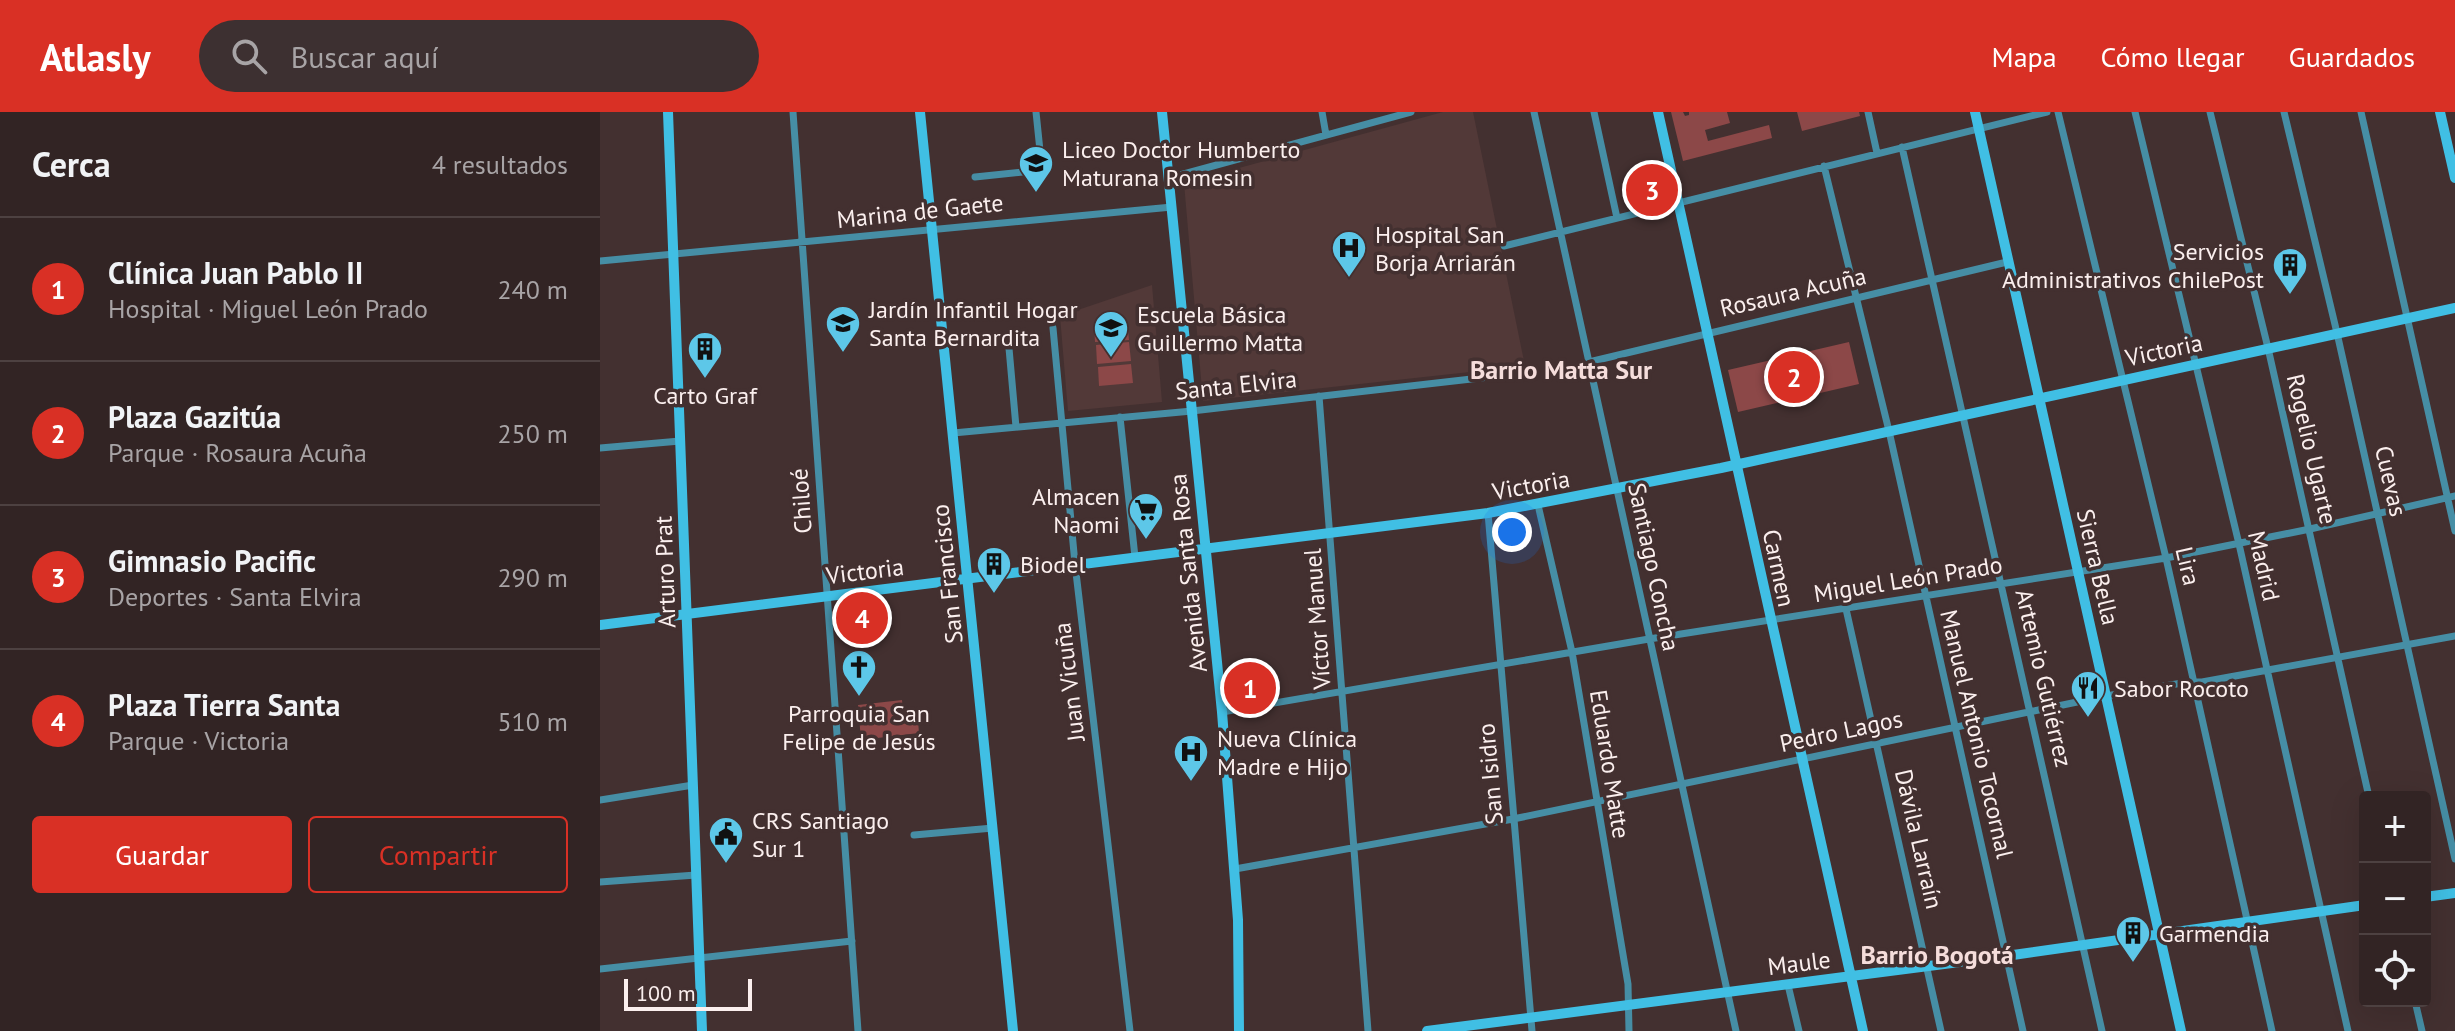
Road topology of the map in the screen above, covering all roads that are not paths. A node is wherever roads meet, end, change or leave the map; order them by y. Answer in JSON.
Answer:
{"nodes":[{"id":1,"x":668,"y":112,"type":"edge"},
{"id":2,"x":793,"y":112,"type":"edge"},
{"id":3,"x":920,"y":112,"type":"edge"},
{"id":4,"x":1036,"y":112,"type":"edge"},
{"id":5,"x":1162,"y":112,"type":"edge"},
{"id":6,"x":1322,"y":112,"type":"edge"},
{"id":7,"x":1411,"y":112,"type":"edge"},
{"id":8,"x":1534,"y":112,"type":"edge"},
{"id":9,"x":1594,"y":112,"type":"edge"},
{"id":10,"x":1658,"y":112,"type":"edge"},
{"id":11,"x":1868,"y":112,"type":"edge"},
{"id":12,"x":1975,"y":112,"type":"edge"},
{"id":13,"x":2047,"y":112,"type":"edge"},
{"id":14,"x":2058,"y":112,"type":"edge"},
{"id":15,"x":2135,"y":112,"type":"edge"},
{"id":16,"x":2210,"y":112,"type":"edge"},
{"id":17,"x":2284,"y":112,"type":"edge"},
{"id":18,"x":2361,"y":112,"type":"edge"},
{"id":19,"x":2440,"y":112,"type":"edge"},
{"id":20,"x":1978,"y":128,"type":"junction"},
{"id":21,"x":1326,"y":135,"type":"junction"},
{"id":22,"x":1902,"y":147,"type":"junction"},
{"id":23,"x":1877,"y":153,"type":"junction"},
{"id":24,"x":1824,"y":166,"type":"junction"},
{"id":25,"x":975,"y":177,"type":"dead end"},
{"id":26,"x":1169,"y":178,"type":"junction"},
{"id":27,"x":2455,"y":178,"type":"edge"},
{"id":28,"x":1678,"y":202,"type":"junction"},
{"id":29,"x":1172,"y":207,"type":"junction"},
{"id":30,"x":1617,"y":218,"type":"junction"},
{"id":31,"x":932,"y":230,"type":"junction"},
{"id":32,"x":1562,"y":231,"type":"junction"},
{"id":33,"x":803,"y":243,"type":"junction"},
{"id":34,"x":1504,"y":246,"type":"dead end"},
{"id":35,"x":673,"y":255,"type":"junction"},
{"id":36,"x":600,"y":261,"type":"edge"},
{"id":37,"x":2007,"y":262,"type":"junction"},
{"id":38,"x":1932,"y":280,"type":"junction"},
{"id":39,"x":1856,"y":298,"type":"junction"},
{"id":40,"x":2455,"y":308,"type":"edge"},
{"id":41,"x":2407,"y":318,"type":"junction"},
{"id":42,"x":1053,"y":328,"type":"dead end"},
{"id":43,"x":2337,"y":333,"type":"junction"},
{"id":44,"x":1707,"y":334,"type":"junction"},
{"id":45,"x":1008,"y":337,"type":"dead end"},
{"id":46,"x":2268,"y":348,"type":"junction"},
{"id":47,"x":1589,"y":362,"type":"junction"},
{"id":48,"x":2197,"y":364,"type":"junction"},
{"id":49,"x":1524,"y":373,"type":"dead end"},
{"id":50,"x":2123,"y":380,"type":"junction"},
{"id":51,"x":1319,"y":396,"type":"junction"},
{"id":52,"x":2038,"y":398,"type":"junction"},
{"id":53,"x":1192,"y":411,"type":"junction"},
{"id":54,"x":1963,"y":414,"type":"junction"},
{"id":55,"x":1120,"y":417,"type":"junction"},
{"id":56,"x":1061,"y":423,"type":"junction"},
{"id":57,"x":1016,"y":427,"type":"junction"},
{"id":58,"x":1889,"y":431,"type":"junction"},
{"id":59,"x":953,"y":433,"type":"junction"},
{"id":60,"x":680,"y":441,"type":"junction"},
{"id":61,"x":600,"y":448,"type":"edge"},
{"id":62,"x":1736,"y":465,"type":"junction"},
{"id":63,"x":1617,"y":489,"type":"junction"},
{"id":64,"x":2451,"y":496,"type":"edge"},
{"id":65,"x":1538,"y":505,"type":"junction"},
{"id":66,"x":1488,"y":513,"type":"junction"},
{"id":67,"x":2378,"y":513,"type":"junction"},
{"id":68,"x":2310,"y":529,"type":"junction"},
{"id":69,"x":2455,"y":531,"type":"edge"},
{"id":70,"x":1330,"y":533,"type":"junction"},
{"id":71,"x":2239,"y":544,"type":"junction"},
{"id":72,"x":1206,"y":548,"type":"junction"},
{"id":73,"x":1135,"y":557,"type":"junction"},
{"id":74,"x":2166,"y":558,"type":"junction"},
{"id":75,"x":1075,"y":564,"type":"junction"},
{"id":76,"x":2079,"y":572,"type":"junction"},
{"id":77,"x":967,"y":578,"type":"junction"},
{"id":78,"x":2002,"y":585,"type":"junction"},
{"id":79,"x":828,"y":596,"type":"junction"},
{"id":80,"x":1926,"y":597,"type":"junction"},
{"id":81,"x":1846,"y":609,"type":"junction"},
{"id":82,"x":686,"y":613,"type":"junction"},
{"id":83,"x":1770,"y":621,"type":"junction"},
{"id":84,"x":600,"y":625,"type":"edge"},
{"id":85,"x":2455,"y":636,"type":"edge"},
{"id":86,"x":1649,"y":639,"type":"junction"},
{"id":87,"x":2407,"y":645,"type":"junction"},
{"id":88,"x":1572,"y":652,"type":"junction"},
{"id":89,"x":2338,"y":657,"type":"junction"},
{"id":90,"x":1501,"y":666,"type":"junction"},
{"id":91,"x":2267,"y":670,"type":"junction"},
{"id":92,"x":2194,"y":682,"type":"junction"},
{"id":93,"x":1342,"y":692,"type":"junction"},
{"id":94,"x":2106,"y":696,"type":"junction"},
{"id":95,"x":1222,"y":712,"type":"junction"},
{"id":96,"x":2031,"y":712,"type":"junction"},
{"id":97,"x":1955,"y":728,"type":"junction"},
{"id":98,"x":1877,"y":744,"type":"junction"},
{"id":99,"x":1801,"y":760,"type":"junction"},
{"id":100,"x":693,"y":785,"type":"junction"},
{"id":101,"x":1681,"y":785,"type":"junction"},
{"id":102,"x":2368,"y":791,"type":"edge"},
{"id":103,"x":600,"y":800,"type":"edge"},
{"id":104,"x":1595,"y":803,"type":"junction"},
{"id":105,"x":1513,"y":819,"type":"junction"},
{"id":106,"x":993,"y":828,"type":"junction"},
{"id":107,"x":914,"y":835,"type":"dead end"},
{"id":108,"x":1354,"y":848,"type":"junction"},
{"id":109,"x":2455,"y":859,"type":"edge"},
{"id":110,"x":1235,"y":869,"type":"junction"},
{"id":111,"x":696,"y":875,"type":"junction"},
{"id":112,"x":600,"y":882,"type":"edge"},
{"id":113,"x":2455,"y":893,"type":"edge"},
{"id":114,"x":2431,"y":896,"type":"edge"},
{"id":115,"x":2359,"y":906,"type":"edge"},
{"id":116,"x":2321,"y":911,"type":"junction"},
{"id":117,"x":2248,"y":922,"type":"junction"},
{"id":118,"x":2160,"y":935,"type":"junction"},
{"id":119,"x":852,"y":941,"type":"junction"},
{"id":120,"x":2083,"y":945,"type":"junction"},
{"id":121,"x":2006,"y":956,"type":"junction"},
{"id":122,"x":699,"y":958,"type":"junction"},
{"id":123,"x":1928,"y":966,"type":"junction"},
{"id":124,"x":600,"y":969,"type":"edge"},
{"id":125,"x":1850,"y":977,"type":"junction"},
{"id":126,"x":1788,"y":985,"type":"junction"},
{"id":127,"x":1727,"y":992,"type":"junction"},
{"id":128,"x":1627,"y":1004,"type":"junction"},
{"id":129,"x":2416,"y":1007,"type":"edge"},
{"id":130,"x":1531,"y":1017,"type":"junction"},
{"id":131,"x":702,"y":1031,"type":"edge"},
{"id":132,"x":858,"y":1031,"type":"edge"},
{"id":133,"x":1013,"y":1031,"type":"edge"},
{"id":134,"x":1130,"y":1031,"type":"edge"},
{"id":135,"x":1239,"y":1031,"type":"edge"},
{"id":136,"x":1368,"y":1031,"type":"edge"},
{"id":137,"x":1427,"y":1031,"type":"edge"},
{"id":138,"x":1532,"y":1031,"type":"edge"},
{"id":139,"x":1629,"y":1031,"type":"edge"},
{"id":140,"x":1736,"y":1031,"type":"edge"},
{"id":141,"x":1799,"y":1031,"type":"edge"},
{"id":142,"x":1863,"y":1031,"type":"edge"},
{"id":143,"x":1941,"y":1031,"type":"edge"},
{"id":144,"x":2023,"y":1031,"type":"edge"},
{"id":145,"x":2102,"y":1031,"type":"edge"},
{"id":146,"x":2181,"y":1031,"type":"edge"},
{"id":147,"x":2272,"y":1031,"type":"edge"},
{"id":148,"x":2348,"y":1031,"type":"edge"},
{"id":149,"x":2422,"y":1031,"type":"edge"}],
"edges":[{"from":1,"to":35,"type":"street","name":"Arturo Prat"},
{"from":2,"to":33,"type":"street","name":"Chiloé"},
{"from":3,"to":31,"type":"street","name":"San Francisco"},
{"from":4,"to":25,"type":"street"},
{"from":5,"to":26,"type":"street","name":"Avenida Santa Rosa"},
{"from":6,"to":21,"type":"street"},
{"from":7,"to":21,"type":"street"},
{"from":8,"to":32,"type":"street","name":"Santiago Concha"},
{"from":9,"to":30,"type":"street"},
{"from":10,"to":28,"type":"street","name":"Carmen"},
{"from":11,"to":23,"type":"street"},
{"from":12,"to":20,"type":"street","name":"Sierra Bella"},
{"from":13,"to":20,"type":"street"},
{"from":14,"to":50,"type":"street","name":"Lira"},
{"from":15,"to":48,"type":"street","name":"Madrid"},
{"from":16,"to":46,"type":"street","name":"Rogelio Ugarte"},
{"from":17,"to":43,"type":"street","name":"Cuevas"},
{"from":18,"to":41,"type":"street"},
{"from":19,"to":27,"type":"street"},
{"from":20,"to":22,"type":"street"},
{"from":20,"to":37,"type":"street","name":"Sierra Bella"},
{"from":21,"to":26,"type":"street"},
{"from":22,"to":23,"type":"street"},
{"from":22,"to":38,"type":"street","name":"Artemio Gutiérrez"},
{"from":23,"to":24,"type":"street"},
{"from":24,"to":28,"type":"street"},
{"from":24,"to":39,"type":"street","name":"Manuel Antonio Tocornal"},
{"from":26,"to":29,"type":"street","name":"Avenida Santa Rosa"},
{"from":28,"to":30,"type":"street"},
{"from":28,"to":44,"type":"street","name":"Carmen"},
{"from":29,"to":31,"type":"street","name":"Marina de Gaete"},
{"from":29,"to":53,"type":"street","name":"Avenida Santa Rosa"},
{"from":30,"to":32,"type":"street"},
{"from":31,"to":33,"type":"street","name":"Marina de Gaete"},
{"from":31,"to":59,"type":"street","name":"San Francisco"},
{"from":32,"to":34,"type":"street"},
{"from":32,"to":47,"type":"street","name":"Santiago Concha"},
{"from":33,"to":35,"type":"street","name":"Marina de Gaete"},
{"from":33,"to":79,"type":"street","name":"Chiloé"},
{"from":35,"to":36,"type":"street","name":"Marina de Gaete"},
{"from":35,"to":60,"type":"street","name":"Arturo Prat"},
{"from":37,"to":38,"type":"street","name":"Rosaura Acuña"},
{"from":37,"to":52,"type":"street","name":"Sierra Bella"},
{"from":38,"to":39,"type":"street","name":"Rosaura Acuña"},
{"from":38,"to":54,"type":"street","name":"Artemio Gutiérrez"},
{"from":39,"to":44,"type":"street","name":"Rosaura Acuña"},
{"from":39,"to":58,"type":"street","name":"Manuel Antonio Tocornal"},
{"from":40,"to":41,"type":"street","name":"Victoria"},
{"from":41,"to":43,"type":"street","name":"Victoria"},
{"from":41,"to":64,"type":"street"},
{"from":42,"to":56,"type":"street","name":"Juan Vicuña"},
{"from":43,"to":46,"type":"street","name":"Victoria"},
{"from":43,"to":67,"type":"street","name":"Cuevas"},
{"from":44,"to":47,"type":"street","name":"Rosaura Acuña"},
{"from":44,"to":62,"type":"street","name":"Carmen"},
{"from":45,"to":57,"type":"street"},
{"from":46,"to":48,"type":"street","name":"Victoria"},
{"from":46,"to":68,"type":"street","name":"Rogelio Ugarte"},
{"from":47,"to":63,"type":"street","name":"Santiago Concha"},
{"from":48,"to":50,"type":"street","name":"Victoria"},
{"from":48,"to":71,"type":"street","name":"Madrid"},
{"from":49,"to":51,"type":"street","name":"Santa Elvira"},
{"from":50,"to":52,"type":"street","name":"Victoria"},
{"from":50,"to":74,"type":"street","name":"Lira"},
{"from":51,"to":53,"type":"street","name":"Santa Elvira"},
{"from":51,"to":70,"type":"street","name":"Víctor Manuel"},
{"from":52,"to":54,"type":"street","name":"Victoria"},
{"from":52,"to":76,"type":"street","name":"Sierra Bella"},
{"from":53,"to":55,"type":"street","name":"Santa Elvira"},
{"from":53,"to":72,"type":"street","name":"Avenida Santa Rosa"},
{"from":54,"to":58,"type":"street","name":"Victoria"},
{"from":54,"to":78,"type":"street","name":"Artemio Gutiérrez"},
{"from":55,"to":56,"type":"street","name":"Santa Elvira"},
{"from":55,"to":73,"type":"street"},
{"from":56,"to":57,"type":"street","name":"Santa Elvira"},
{"from":56,"to":75,"type":"street","name":"Juan Vicuña"},
{"from":57,"to":59,"type":"street","name":"Santa Elvira"},
{"from":58,"to":62,"type":"street","name":"Victoria"},
{"from":58,"to":80,"type":"street","name":"Manuel Antonio Tocornal"},
{"from":59,"to":77,"type":"street","name":"San Francisco"},
{"from":60,"to":61,"type":"street"},
{"from":60,"to":82,"type":"street","name":"Arturo Prat"},
{"from":62,"to":63,"type":"street","name":"Victoria"},
{"from":62,"to":83,"type":"street","name":"Carmen"},
{"from":63,"to":65,"type":"street","name":"Victoria"},
{"from":63,"to":86,"type":"street","name":"Santiago Concha"},
{"from":64,"to":67,"type":"street","name":"Miguel León Prado"},
{"from":64,"to":69,"type":"street"},
{"from":65,"to":66,"type":"street","name":"Victoria"},
{"from":65,"to":88,"type":"street","name":"Eduardo Matte"},
{"from":66,"to":70,"type":"street","name":"Victoria"},
{"from":66,"to":90,"type":"street","name":"San Isidro"},
{"from":67,"to":68,"type":"street","name":"Miguel León Prado"},
{"from":67,"to":87,"type":"street","name":"Cuevas"},
{"from":68,"to":71,"type":"street","name":"Miguel León Prado"},
{"from":68,"to":89,"type":"street","name":"Rogelio Ugarte"},
{"from":70,"to":72,"type":"street","name":"Victoria"},
{"from":70,"to":93,"type":"street","name":"Víctor Manuel"},
{"from":71,"to":74,"type":"street","name":"Miguel León Prado"},
{"from":71,"to":91,"type":"street","name":"Madrid"},
{"from":72,"to":73,"type":"street","name":"Victoria"},
{"from":72,"to":95,"type":"street","name":"Avenida Santa Rosa"},
{"from":73,"to":75,"type":"street","name":"Victoria"},
{"from":74,"to":76,"type":"street","name":"Miguel León Prado"},
{"from":74,"to":92,"type":"street","name":"Lira"},
{"from":75,"to":77,"type":"street","name":"Victoria"},
{"from":75,"to":134,"type":"street","name":"Juan Vicuña"},
{"from":76,"to":78,"type":"street","name":"Miguel León Prado"},
{"from":76,"to":94,"type":"street","name":"Sierra Bella"},
{"from":77,"to":79,"type":"street","name":"Victoria"},
{"from":77,"to":106,"type":"street","name":"San Francisco"},
{"from":78,"to":80,"type":"street","name":"Miguel León Prado"},
{"from":78,"to":96,"type":"street","name":"Artemio Gutiérrez"},
{"from":79,"to":82,"type":"street","name":"Victoria"},
{"from":79,"to":119,"type":"street","name":"Chiloé"},
{"from":80,"to":81,"type":"street","name":"Miguel León Prado"},
{"from":80,"to":97,"type":"street","name":"Manuel Antonio Tocornal"},
{"from":81,"to":83,"type":"street","name":"Miguel León Prado"},
{"from":81,"to":98,"type":"street","name":"Dávila Larraín"},
{"from":82,"to":84,"type":"street","name":"Victoria"},
{"from":82,"to":100,"type":"street","name":"Arturo Prat"},
{"from":83,"to":86,"type":"street","name":"Miguel León Prado"},
{"from":83,"to":99,"type":"street","name":"Carmen"},
{"from":85,"to":87,"type":"street","name":"Pedro Lagos"},
{"from":86,"to":88,"type":"street","name":"Miguel León Prado"},
{"from":86,"to":101,"type":"street","name":"Santiago Concha"},
{"from":87,"to":89,"type":"street","name":"Pedro Lagos"},
{"from":87,"to":109,"type":"street","name":"Cuevas"},
{"from":88,"to":90,"type":"street","name":"Miguel León Prado"},
{"from":88,"to":104,"type":"street","name":"Eduardo Matte"},
{"from":89,"to":91,"type":"street","name":"Pedro Lagos"},
{"from":89,"to":102,"type":"street","name":"Rogelio Ugarte"},
{"from":90,"to":93,"type":"street","name":"Miguel León Prado"},
{"from":90,"to":105,"type":"street","name":"San Isidro"},
{"from":91,"to":92,"type":"street","name":"Pedro Lagos"},
{"from":91,"to":116,"type":"street","name":"Madrid"},
{"from":92,"to":94,"type":"street","name":"Pedro Lagos"},
{"from":92,"to":117,"type":"street","name":"Lira"},
{"from":93,"to":95,"type":"street","name":"Miguel León Prado"},
{"from":93,"to":108,"type":"street","name":"Víctor Manuel"},
{"from":94,"to":96,"type":"street","name":"Pedro Lagos"},
{"from":94,"to":118,"type":"street","name":"Sierra Bella"},
{"from":95,"to":110,"type":"street","name":"Avenida Santa Rosa"},
{"from":96,"to":97,"type":"street","name":"Pedro Lagos"},
{"from":96,"to":120,"type":"street","name":"Artemio Gutiérrez"},
{"from":97,"to":98,"type":"street","name":"Pedro Lagos"},
{"from":97,"to":121,"type":"street","name":"Manuel Antonio Tocornal"},
{"from":98,"to":99,"type":"street","name":"Pedro Lagos"},
{"from":98,"to":123,"type":"street","name":"Dávila Larraín"},
{"from":99,"to":101,"type":"street","name":"Pedro Lagos"},
{"from":99,"to":125,"type":"street","name":"Carmen"},
{"from":100,"to":103,"type":"street"},
{"from":100,"to":111,"type":"street","name":"Arturo Prat"},
{"from":101,"to":104,"type":"street","name":"Pedro Lagos"},
{"from":101,"to":127,"type":"street","name":"Santiago Concha"},
{"from":104,"to":105,"type":"street","name":"Pedro Lagos"},
{"from":104,"to":128,"type":"street","name":"Eduardo Matte"},
{"from":105,"to":108,"type":"street","name":"Pedro Lagos"},
{"from":105,"to":130,"type":"street","name":"San Isidro"},
{"from":106,"to":107,"type":"street"},
{"from":106,"to":133,"type":"street","name":"San Francisco"},
{"from":108,"to":110,"type":"street","name":"Pedro Lagos"},
{"from":108,"to":136,"type":"street","name":"Víctor Manuel"},
{"from":110,"to":135,"type":"street","name":"Avenida Santa Rosa"},
{"from":111,"to":112,"type":"street"},
{"from":111,"to":122,"type":"street","name":"Arturo Prat"},
{"from":113,"to":114,"type":"street"},
{"from":115,"to":116,"type":"street","name":"Maule"},
{"from":116,"to":117,"type":"street","name":"Maule"},
{"from":116,"to":148,"type":"street","name":"Madrid"},
{"from":117,"to":118,"type":"street","name":"Maule"},
{"from":117,"to":147,"type":"street","name":"Lira"},
{"from":118,"to":120,"type":"street","name":"Maule"},
{"from":118,"to":146,"type":"street","name":"Sierra Bella"},
{"from":119,"to":122,"type":"street"},
{"from":119,"to":132,"type":"street","name":"Chiloé"},
{"from":120,"to":121,"type":"street","name":"Maule"},
{"from":120,"to":145,"type":"street","name":"Artemio Gutiérrez"},
{"from":121,"to":123,"type":"street","name":"Maule"},
{"from":121,"to":144,"type":"street","name":"Manuel Antonio Tocornal"},
{"from":122,"to":124,"type":"street"},
{"from":122,"to":131,"type":"street","name":"Arturo Prat"},
{"from":123,"to":125,"type":"street","name":"Maule"},
{"from":123,"to":143,"type":"street","name":"Dávila Larraín"},
{"from":125,"to":126,"type":"street","name":"Maule"},
{"from":125,"to":142,"type":"street","name":"Carmen"},
{"from":126,"to":127,"type":"street","name":"Maule"},
{"from":126,"to":141,"type":"street"},
{"from":127,"to":128,"type":"street","name":"Maule"},
{"from":127,"to":140,"type":"street","name":"Santiago Concha"},
{"from":128,"to":130,"type":"street","name":"Maule"},
{"from":128,"to":139,"type":"street","name":"Eduardo Matte"},
{"from":129,"to":149,"type":"street"},
{"from":130,"to":137,"type":"street","name":"Maule"},
{"from":130,"to":138,"type":"street","name":"San Isidro"}]}
